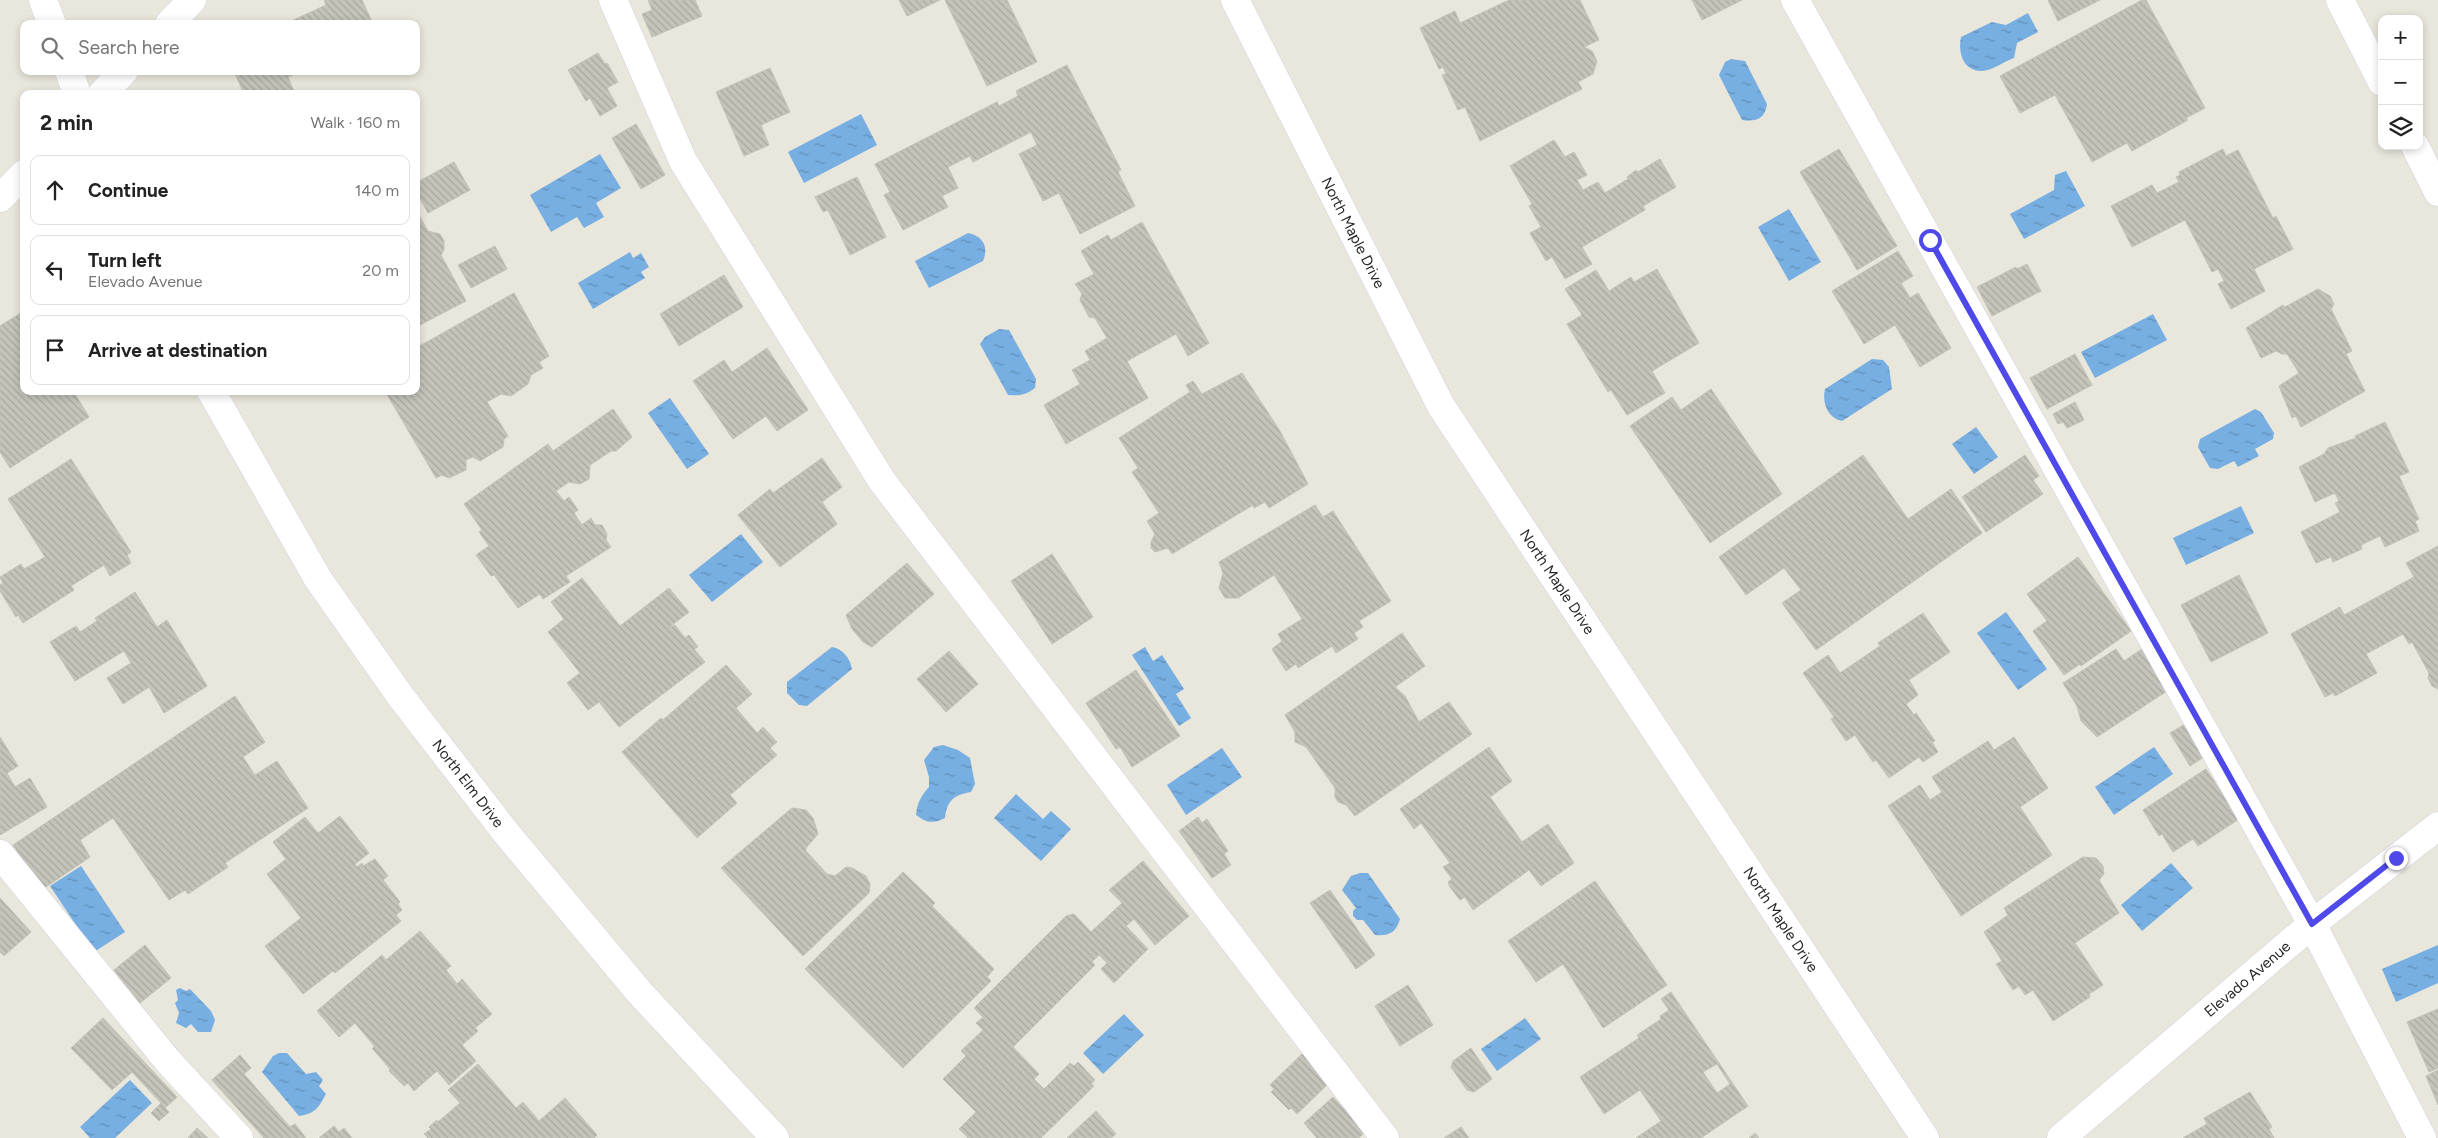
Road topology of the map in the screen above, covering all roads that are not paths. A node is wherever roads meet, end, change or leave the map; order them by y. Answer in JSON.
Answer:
{"nodes":[{"id":1,"x":44,"y":0,"type":"edge"},
{"id":2,"x":192,"y":0,"type":"edge"},
{"id":3,"x":613,"y":0,"type":"edge"},
{"id":4,"x":1235,"y":0,"type":"edge"},
{"id":5,"x":1795,"y":0,"type":"edge"},
{"id":6,"x":2340,"y":0,"type":"edge"},
{"id":7,"x":51,"y":20,"type":"edge"},
{"id":8,"x":173,"y":20,"type":"edge"},
{"id":9,"x":2378,"y":74,"type":"edge"},
{"id":10,"x":70,"y":75,"type":"edge"},
{"id":11,"x":120,"y":75,"type":"edge"},
{"id":12,"x":76,"y":90,"type":"edge"},
{"id":13,"x":106,"y":90,"type":"edge"},
{"id":14,"x":2417,"y":150,"type":"edge"},
{"id":15,"x":20,"y":178,"type":"edge"},
{"id":16,"x":2438,"y":192,"type":"edge"},
{"id":17,"x":0,"y":198,"type":"edge"},
{"id":18,"x":213,"y":395,"type":"edge"},
{"id":19,"x":2438,"y":826,"type":"edge"},
{"id":20,"x":0,"y":854,"type":"edge"},
{"id":21,"x":2312,"y":924,"type":"junction"},
{"id":22,"x":239,"y":1138,"type":"edge"},
{"id":23,"x":775,"y":1138,"type":"edge"},
{"id":24,"x":1385,"y":1138,"type":"edge"},
{"id":25,"x":1925,"y":1138,"type":"edge"},
{"id":26,"x":2061,"y":1138,"type":"edge"},
{"id":27,"x":2422,"y":1138,"type":"edge"}],
"edges":[{"from":1,"to":7,"type":"street"},
{"from":2,"to":8,"type":"street"},
{"from":3,"to":24,"type":"street"},
{"from":4,"to":25,"type":"street","name":"North Maple Drive"},
{"from":5,"to":21,"type":"street"},
{"from":6,"to":9,"type":"street"},
{"from":10,"to":12,"type":"street"},
{"from":11,"to":13,"type":"street"},
{"from":14,"to":16,"type":"street"},
{"from":15,"to":17,"type":"street"},
{"from":18,"to":23,"type":"street","name":"North Elm Drive"},
{"from":19,"to":21,"type":"street","name":"Elevado Avenue"},
{"from":20,"to":22,"type":"street"},
{"from":21,"to":26,"type":"street","name":"Elevado Avenue"},
{"from":21,"to":27,"type":"street"}]}
